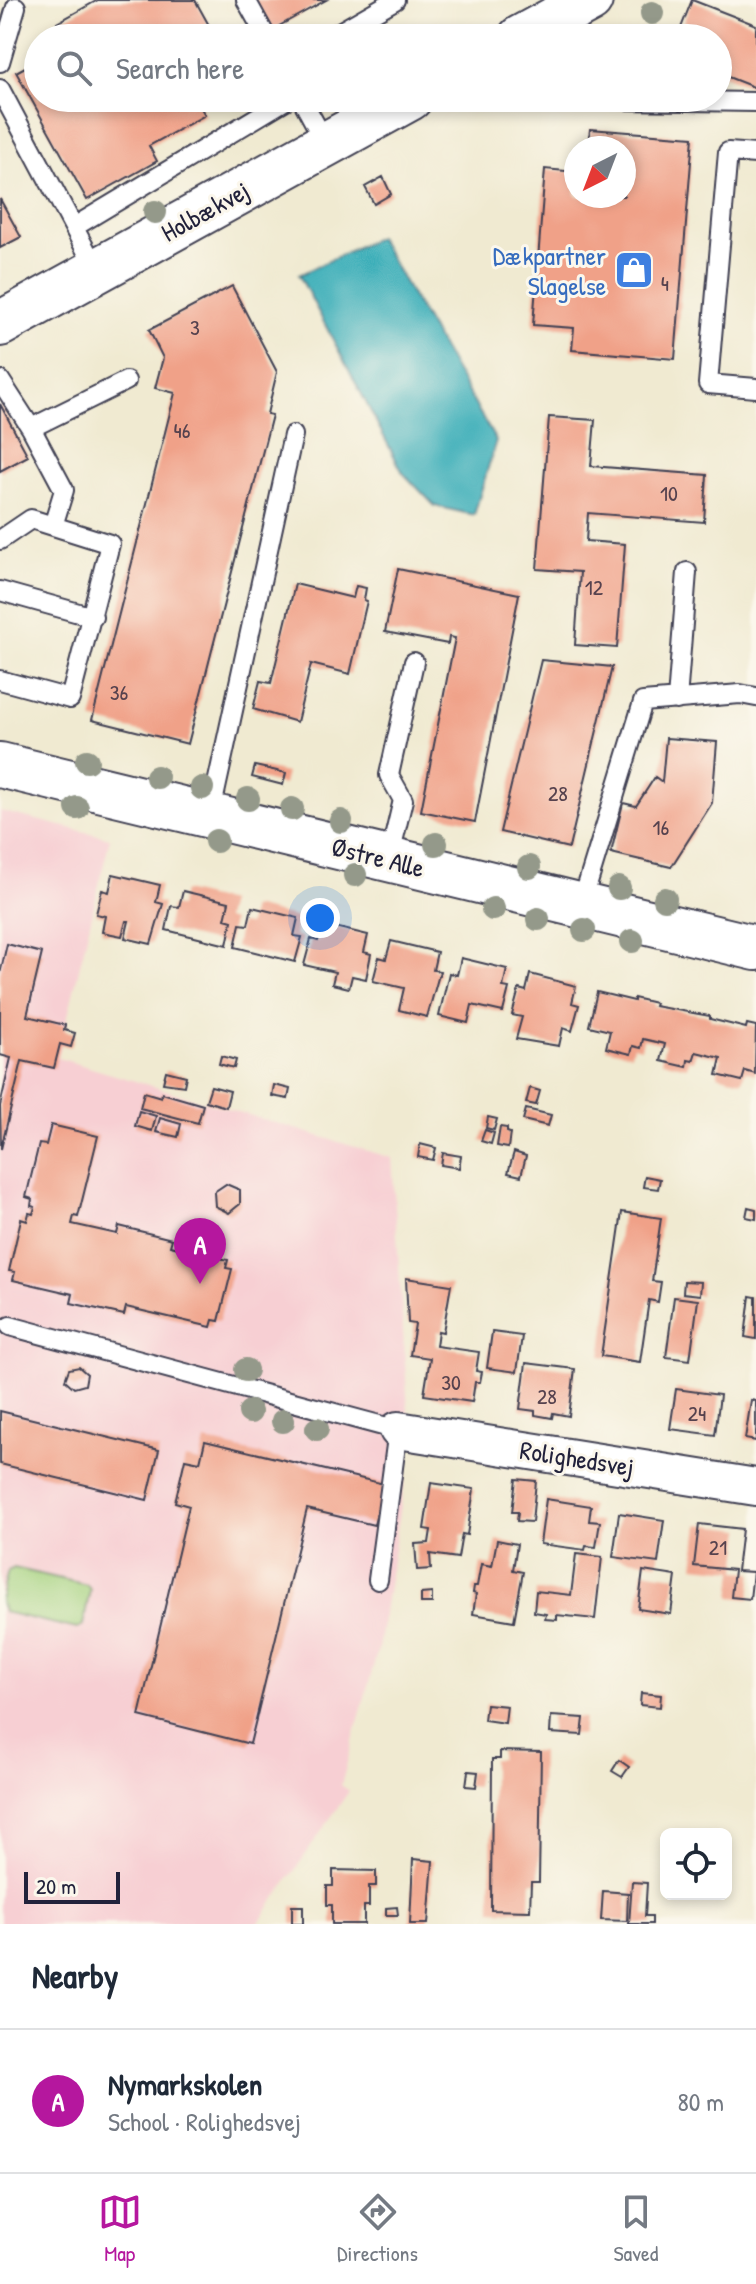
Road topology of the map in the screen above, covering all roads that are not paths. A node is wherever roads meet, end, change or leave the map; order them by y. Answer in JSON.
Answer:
{"nodes":[{"id":1,"x":246,"y":0,"type":"edge"},
{"id":2,"x":395,"y":0,"type":"edge"},
{"id":3,"x":585,"y":1,"type":"edge"},
{"id":4,"x":16,"y":7,"type":"dead end"},
{"id":5,"x":259,"y":24,"type":"edge"},
{"id":6,"x":353,"y":24,"type":"edge"},
{"id":7,"x":545,"y":24,"type":"edge"},
{"id":8,"x":0,"y":62,"type":"edge"},
{"id":9,"x":0,"y":89,"type":"edge"},
{"id":10,"x":732,"y":102,"type":"edge"},
{"id":11,"x":756,"y":102,"type":"edge"},
{"id":12,"x":266,"y":112,"type":"edge"},
{"id":13,"x":309,"y":112,"type":"edge"},
{"id":14,"x":384,"y":112,"type":"edge"},
{"id":15,"x":326,"y":144,"type":"junction"},
{"id":16,"x":756,"y":154,"type":"edge"},
{"id":17,"x":74,"y":227,"type":"junction"},
{"id":18,"x":97,"y":271,"type":"junction"},
{"id":19,"x":0,"y":324,"type":"edge"},
{"id":20,"x":0,"y":380,"type":"edge"},
{"id":21,"x":126,"y":381,"type":"dead end"},
{"id":22,"x":756,"y":388,"type":"edge"},
{"id":23,"x":31,"y":428,"type":"junction"},
{"id":24,"x":293,"y":435,"type":"dead end"},
{"id":25,"x":53,"y":526,"type":"junction"},
{"id":26,"x":0,"y":540,"type":"edge"},
{"id":27,"x":687,"y":572,"type":"dead end"},
{"id":28,"x":0,"y":591,"type":"edge"},
{"id":29,"x":93,"y":617,"type":"junction"},
{"id":30,"x":414,"y":662,"type":"dead end"},
{"id":31,"x":0,"y":680,"type":"edge"},
{"id":32,"x":756,"y":697,"type":"edge"},
{"id":33,"x":677,"y":700,"type":"junction"},
{"id":34,"x":0,"y":765,"type":"edge"},
{"id":35,"x":210,"y":816,"type":"junction"},
{"id":36,"x":389,"y":859,"type":"junction"},
{"id":37,"x":581,"y":906,"type":"junction"},
{"id":38,"x":756,"y":948,"type":"edge"},
{"id":39,"x":10,"y":1326,"type":"dead end"},
{"id":40,"x":398,"y":1430,"type":"junction"},
{"id":41,"x":756,"y":1487,"type":"edge"},
{"id":42,"x":378,"y":1580,"type":"dead end"}],
"edges":[{"from":1,"to":5,"type":"lane"},
{"from":2,"to":6,"type":"lane"},
{"from":3,"to":7,"type":"street"},
{"from":4,"to":8,"type":"lane"},
{"from":9,"to":17,"type":"lane"},
{"from":10,"to":11,"type":"lane"},
{"from":12,"to":17,"type":"lane"},
{"from":13,"to":15,"type":"lane"},
{"from":14,"to":15,"type":"street","name":"Holbækvej"},
{"from":15,"to":18,"type":"street","name":"Holbækvej"},
{"from":16,"to":22,"type":"lane"},
{"from":17,"to":18,"type":"lane"},
{"from":18,"to":19,"type":"street","name":"Holbækvej"},
{"from":20,"to":23,"type":"lane"},
{"from":21,"to":23,"type":"lane"},
{"from":23,"to":25,"type":"lane"},
{"from":24,"to":35,"type":"lane"},
{"from":25,"to":26,"type":"lane"},
{"from":25,"to":29,"type":"lane"},
{"from":27,"to":33,"type":"lane"},
{"from":28,"to":29,"type":"lane"},
{"from":29,"to":31,"type":"lane"},
{"from":30,"to":36,"type":"lane"},
{"from":32,"to":33,"type":"lane"},
{"from":33,"to":37,"type":"lane"},
{"from":34,"to":35,"type":"street","name":"Østre Alle"},
{"from":35,"to":36,"type":"street","name":"Østre Alle"},
{"from":36,"to":37,"type":"street","name":"Østre Alle"},
{"from":37,"to":38,"type":"street","name":"Østre Alle"},
{"from":39,"to":40,"type":"lane"},
{"from":40,"to":41,"type":"street","name":"Rolighedsvej"},
{"from":40,"to":42,"type":"lane"}]}
